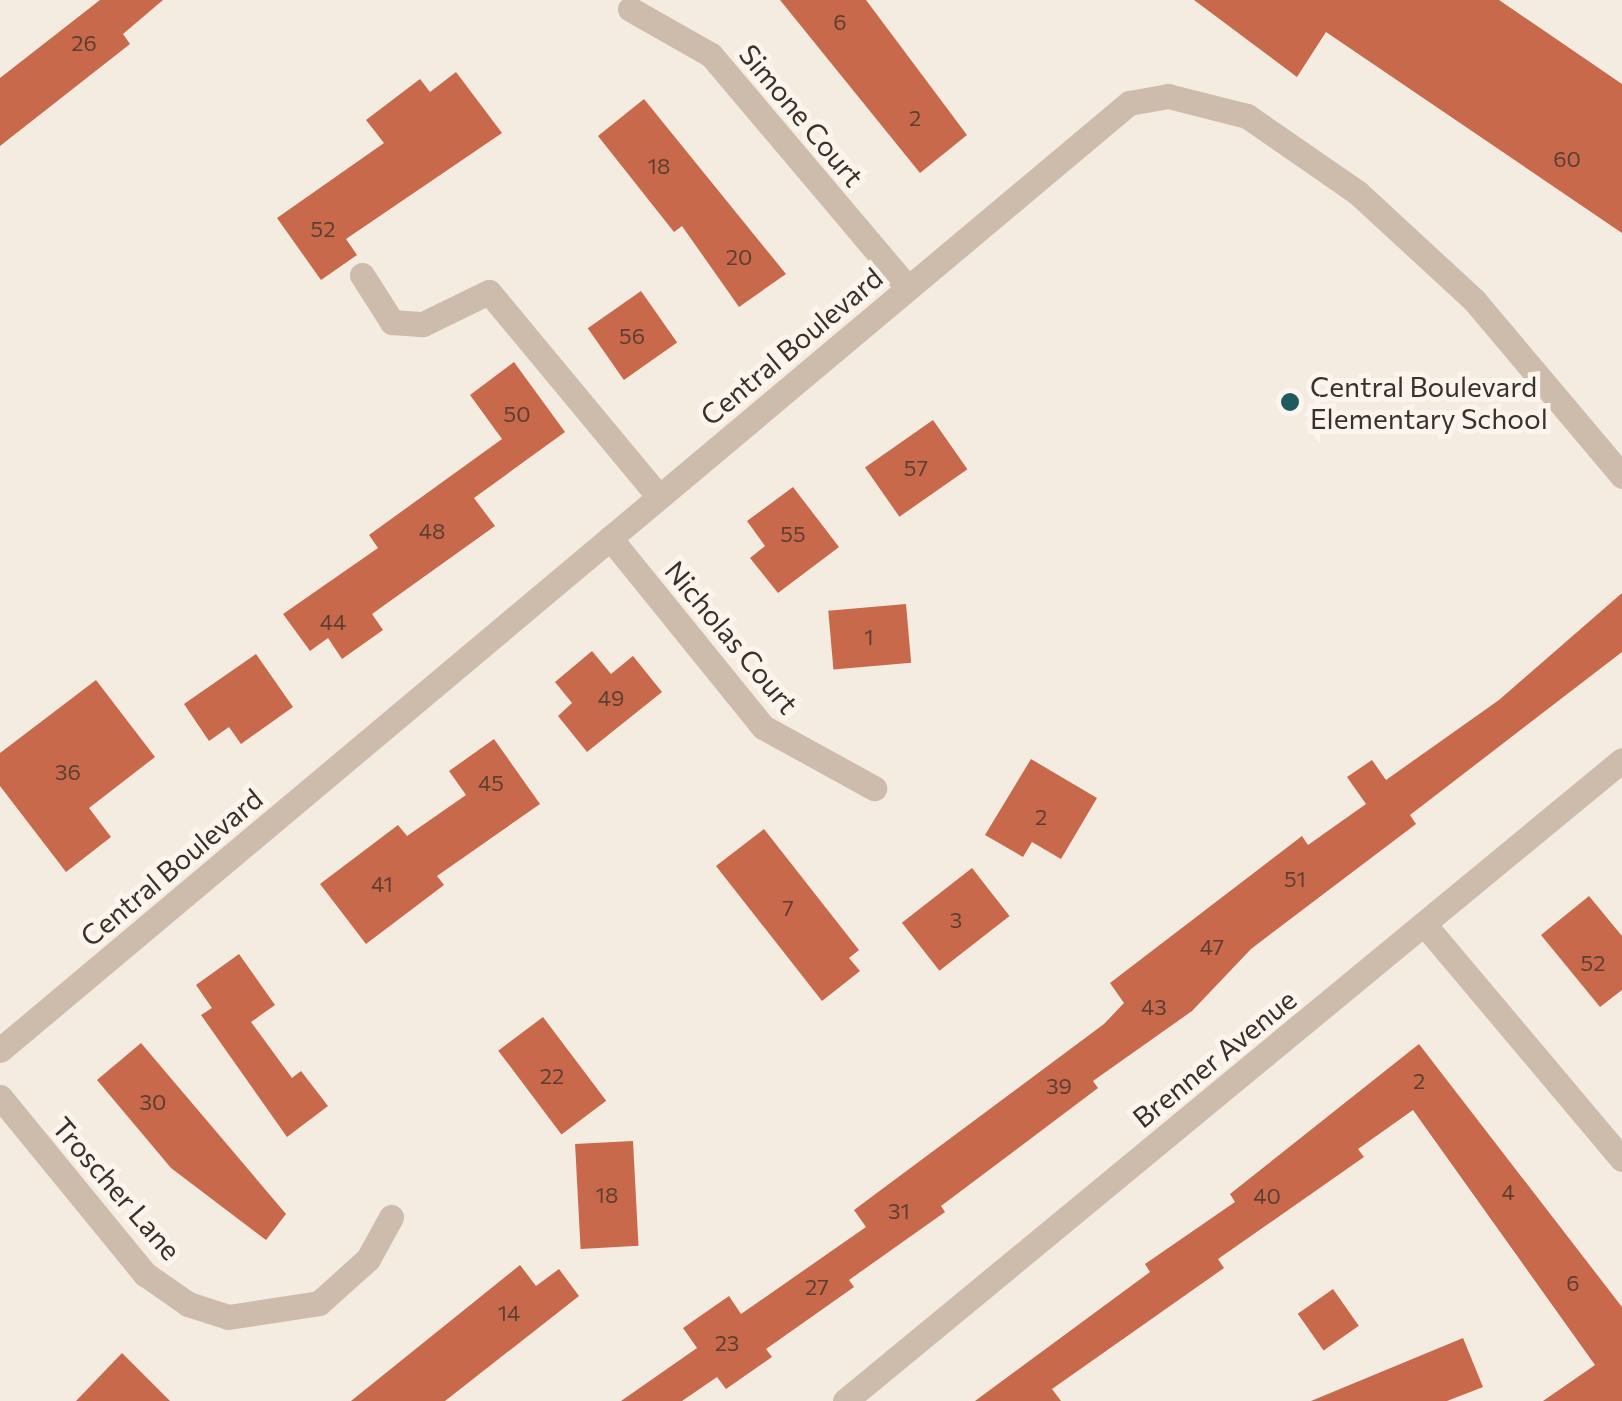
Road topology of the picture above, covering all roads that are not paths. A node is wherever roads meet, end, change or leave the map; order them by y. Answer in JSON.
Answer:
{"nodes":[{"id":1,"x":630,"y":9,"type":"dead end"},
{"id":2,"x":362,"y":275,"type":"dead end"},
{"id":3,"x":907,"y":287,"type":"junction"},
{"id":4,"x":1622,"y":476,"type":"edge"},
{"id":5,"x":659,"y":497,"type":"junction"},
{"id":6,"x":610,"y":538,"type":"junction"},
{"id":7,"x":1622,"y":760,"type":"edge"},
{"id":8,"x":874,"y":788,"type":"dead end"},
{"id":9,"x":1424,"y":924,"type":"junction"},
{"id":10,"x":0,"y":1050,"type":"edge"},
{"id":11,"x":0,"y":1097,"type":"edge"},
{"id":12,"x":1622,"y":1160,"type":"edge"},
{"id":13,"x":392,"y":1217,"type":"dead end"},
{"id":14,"x":845,"y":1401,"type":"edge"}],
"edges":[{"from":1,"to":3,"type":"street","name":"Simone Court"},
{"from":2,"to":5,"type":"street"},
{"from":3,"to":4,"type":"street","name":"Central Boulevard"},
{"from":3,"to":5,"type":"street","name":"Central Boulevard"},
{"from":5,"to":6,"type":"street","name":"Central Boulevard"},
{"from":6,"to":8,"type":"street","name":"Nicholas Court"},
{"from":6,"to":10,"type":"street","name":"Central Boulevard"},
{"from":7,"to":9,"type":"street","name":"Brenner Avenue"},
{"from":9,"to":12,"type":"street"},
{"from":9,"to":14,"type":"street","name":"Brenner Avenue"},
{"from":11,"to":13,"type":"street","name":"Troscher Lane"}]}
